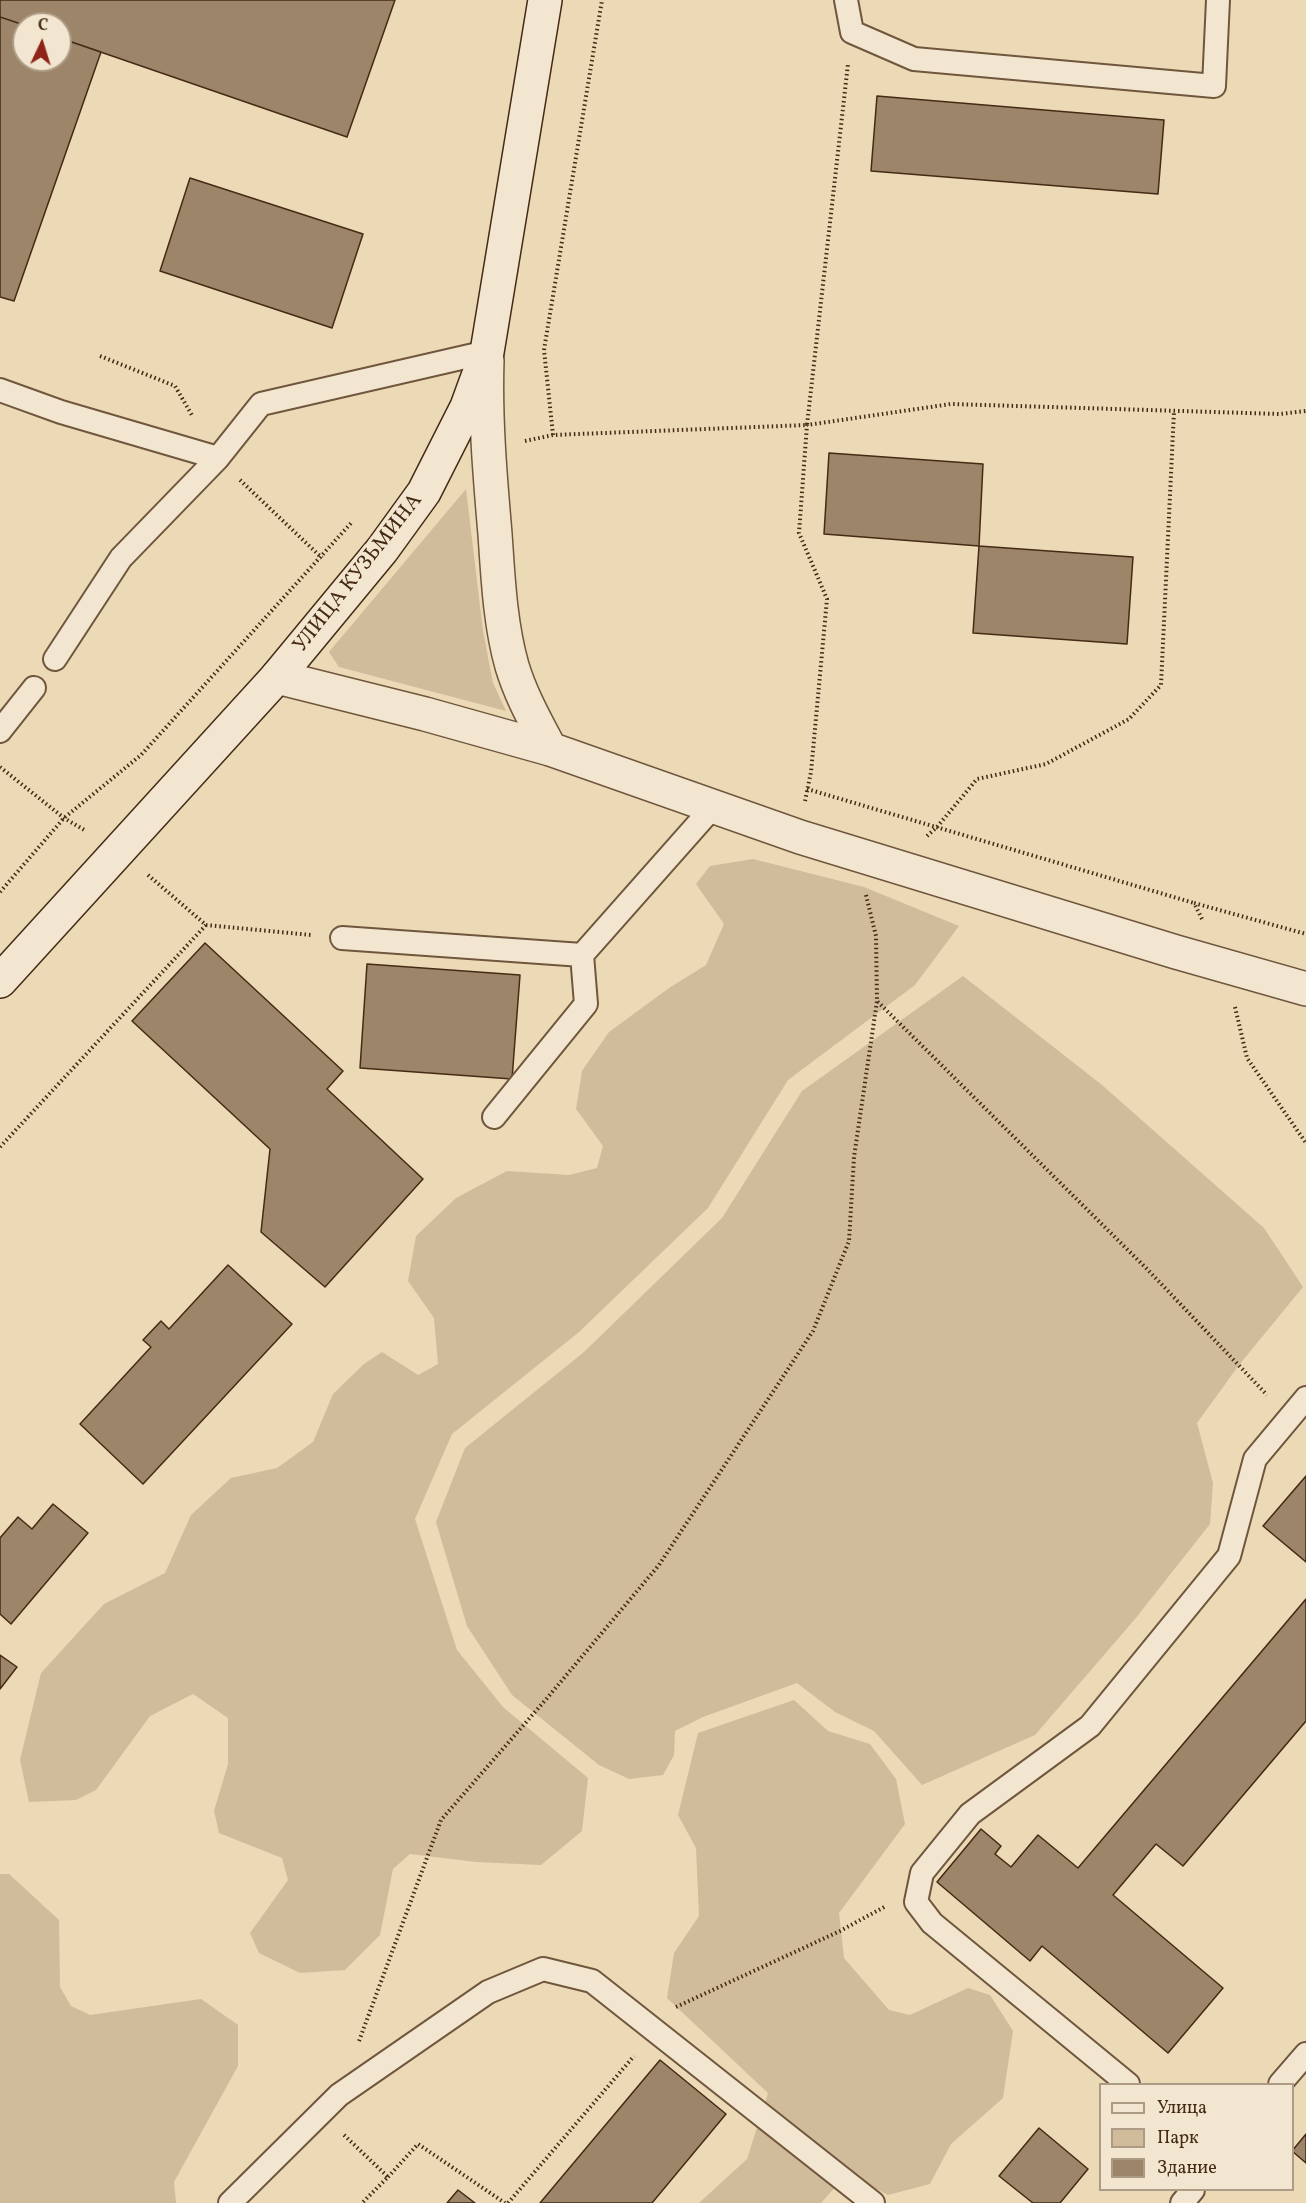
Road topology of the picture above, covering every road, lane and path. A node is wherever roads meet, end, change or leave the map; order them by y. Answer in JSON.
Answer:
{"nodes":[{"id":1,"x":545,"y":0,"type":"edge"},
{"id":2,"x":602,"y":0,"type":"edge"},
{"id":3,"x":846,"y":0,"type":"edge"},
{"id":4,"x":1218,"y":0,"type":"edge"},
{"id":5,"x":487,"y":352,"type":"junction"},
{"id":6,"x":0,"y":390,"type":"edge"},
{"id":7,"x":1174,"y":411,"type":"junction"},
{"id":8,"x":1306,"y":411,"type":"edge"},
{"id":9,"x":553,"y":435,"type":"dead end"},
{"id":10,"x":218,"y":458,"type":"junction"},
{"id":11,"x":55,"y":659,"type":"dead end"},
{"id":12,"x":277,"y":677,"type":"junction"},
{"id":13,"x":34,"y":688,"type":"dead end"},
{"id":14,"x":0,"y":732,"type":"edge"},
{"id":15,"x":550,"y":749,"type":"junction"},
{"id":16,"x":0,"y":767,"type":"edge"},
{"id":17,"x":807,"y":789,"type":"junction"},
{"id":18,"x":712,"y":807,"type":"junction"},
{"id":19,"x":937,"y":827,"type":"junction"},
{"id":20,"x":800,"y":837,"type":"junction"},
{"id":21,"x":118,"y":850,"type":"junction"},
{"id":22,"x":890,"y":866,"type":"junction"},
{"id":23,"x":1194,"y":903,"type":"dead end"},
{"id":24,"x":206,"y":925,"type":"junction"},
{"id":25,"x":342,"y":938,"type":"joint"},
{"id":26,"x":582,"y":955,"type":"junction"},
{"id":27,"x":0,"y":981,"type":"edge"},
{"id":28,"x":1306,"y":989,"type":"edge"},
{"id":29,"x":877,"y":1001,"type":"junction"},
{"id":30,"x":494,"y":1117,"type":"dead end"},
{"id":31,"x":0,"y":1147,"type":"edge"},
{"id":32,"x":1306,"y":1398,"type":"edge"},
{"id":33,"x":1289,"y":1418,"type":"junction"},
{"id":34,"x":1306,"y":2054,"type":"edge"},
{"id":35,"x":1126,"y":2083,"type":"edge"},
{"id":36,"x":1282,"y":2083,"type":"edge"},
{"id":37,"x":339,"y":2095,"type":"junction"},
{"id":38,"x":320,"y":2113,"type":"junction"},
{"id":39,"x":388,"y":2176,"type":"junction"},
{"id":40,"x":1192,"y":2191,"type":"edge"},
{"id":41,"x":230,"y":2203,"type":"edge"},
{"id":42,"x":362,"y":2203,"type":"edge"},
{"id":43,"x":504,"y":2203,"type":"edge"},
{"id":44,"x":873,"y":2203,"type":"edge"},
{"id":45,"x":1182,"y":2203,"type":"edge"}],
"edges":[{"from":1,"to":5,"type":"street","name":"УЛИЦА КУЗЬМИНА"},
{"from":2,"to":9,"type":"path"},
{"from":3,"to":4,"type":"lane"},
{"from":5,"to":10,"type":"lane"},
{"from":5,"to":12,"type":"street","name":"УЛИЦА КУЗЬМИНА"},
{"from":5,"to":15,"type":"street"},
{"from":6,"to":10,"type":"lane"},
{"from":7,"to":8,"type":"path"},
{"from":7,"to":17,"type":"path"},
{"from":7,"to":19,"type":"path"},
{"from":10,"to":11,"type":"lane"},
{"from":12,"to":15,"type":"street"},
{"from":12,"to":21,"type":"street","name":"УЛИЦА КУЗЬМИНА"},
{"from":13,"to":14,"type":"lane"},
{"from":15,"to":18,"type":"street"},
{"from":16,"to":21,"type":"path"},
{"from":17,"to":19,"type":"path"},
{"from":17,"to":20,"type":"path"},
{"from":18,"to":20,"type":"street"},
{"from":18,"to":26,"type":"lane"},
{"from":19,"to":22,"type":"path"},
{"from":19,"to":23,"type":"path"},
{"from":20,"to":22,"type":"street"},
{"from":21,"to":24,"type":"path"},
{"from":21,"to":27,"type":"street","name":"УЛИЦА КУЗЬМИНА"},
{"from":22,"to":28,"type":"street"},
{"from":22,"to":29,"type":"path"},
{"from":24,"to":25,"type":"path"},
{"from":24,"to":31,"type":"path"},
{"from":25,"to":26,"type":"lane"},
{"from":26,"to":30,"type":"lane"},
{"from":29,"to":33,"type":"path"},
{"from":29,"to":37,"type":"path"},
{"from":32,"to":33,"type":"lane"},
{"from":33,"to":35,"type":"lane"},
{"from":34,"to":36,"type":"lane"},
{"from":37,"to":38,"type":"lane"},
{"from":37,"to":44,"type":"lane"},
{"from":38,"to":39,"type":"path"},
{"from":38,"to":41,"type":"lane"},
{"from":39,"to":42,"type":"path"},
{"from":39,"to":43,"type":"path"},
{"from":40,"to":45,"type":"lane"}]}
